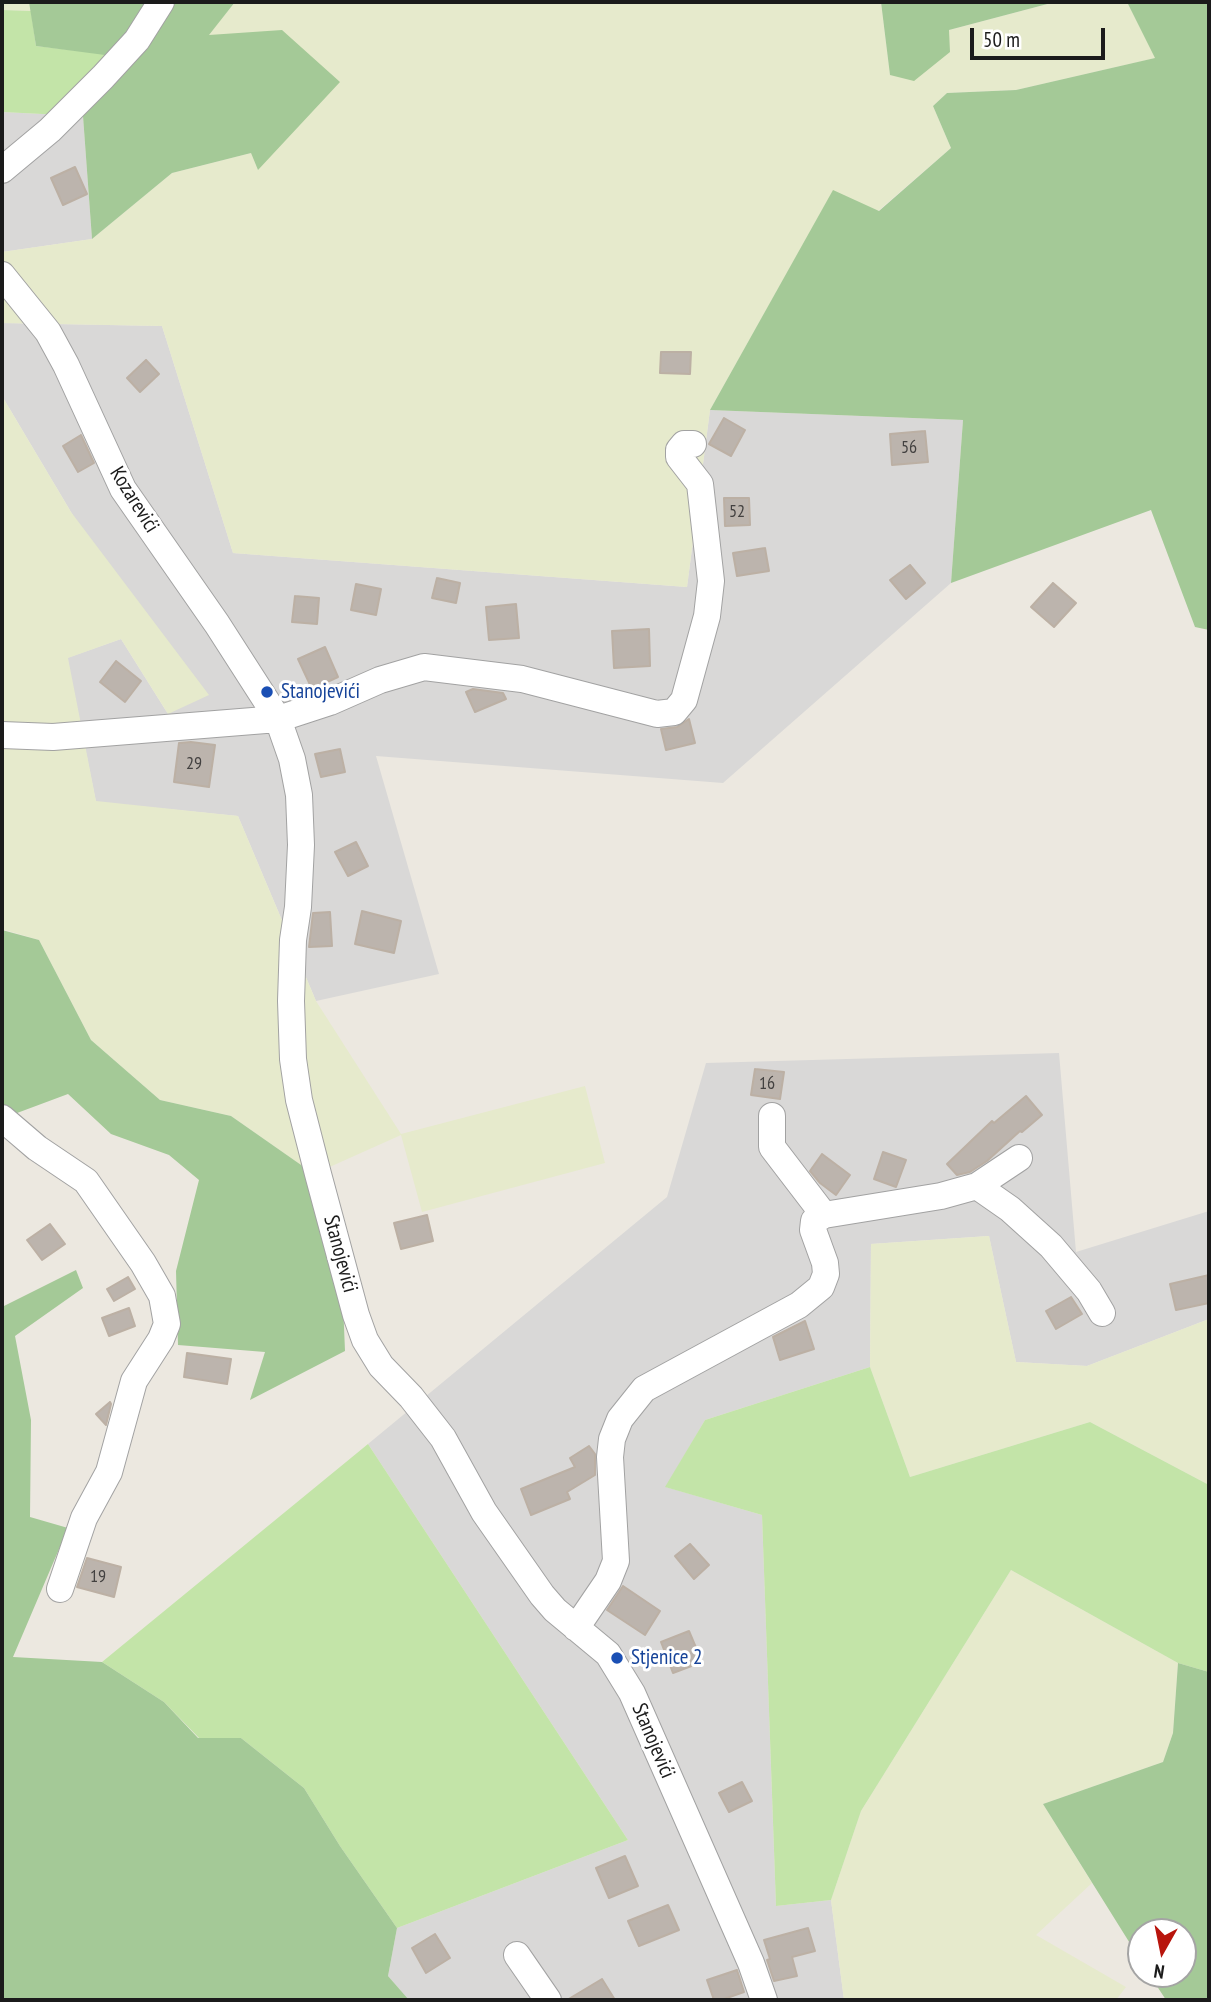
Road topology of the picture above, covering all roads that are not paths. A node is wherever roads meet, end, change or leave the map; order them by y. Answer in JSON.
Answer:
{"nodes":[{"id":1,"x":161,"y":2,"type":"edge"},
{"id":2,"x":2,"y":170,"type":"edge"},
{"id":3,"x":2,"y":275,"type":"edge"},
{"id":4,"x":2,"y":294,"type":"edge"},
{"id":5,"x":36,"y":315,"type":"junction"},
{"id":6,"x":693,"y":444,"type":"dead end"},
{"id":7,"x":278,"y":719,"type":"junction"},
{"id":8,"x":2,"y":735,"type":"edge"},
{"id":9,"x":772,"y":1116,"type":"dead end"},
{"id":10,"x":2,"y":1118,"type":"edge"},
{"id":11,"x":1019,"y":1158,"type":"dead end"},
{"id":12,"x":977,"y":1186,"type":"junction"},
{"id":13,"x":824,"y":1215,"type":"junction"},
{"id":14,"x":1102,"y":1313,"type":"dead end"},
{"id":15,"x":60,"y":1589,"type":"dead end"},
{"id":16,"x":576,"y":1628,"type":"junction"},
{"id":17,"x":517,"y":1955,"type":"dead end"},
{"id":18,"x":548,"y":2000,"type":"edge"},
{"id":19,"x":764,"y":2000,"type":"edge"}],
"edges":[{"from":1,"to":2,"type":"street"},
{"from":3,"to":5,"type":"street","name":"Kozarevići"},
{"from":4,"to":5,"type":"street"},
{"from":5,"to":7,"type":"street","name":"Kozarevići"},
{"from":6,"to":7,"type":"street"},
{"from":7,"to":8,"type":"street"},
{"from":7,"to":16,"type":"street","name":"Stanojevići"},
{"from":9,"to":13,"type":"street"},
{"from":10,"to":15,"type":"street"},
{"from":11,"to":12,"type":"street"},
{"from":12,"to":13,"type":"street"},
{"from":12,"to":14,"type":"street"},
{"from":13,"to":16,"type":"street"},
{"from":16,"to":19,"type":"street","name":"Stanojevići"},
{"from":17,"to":18,"type":"street"}]}
